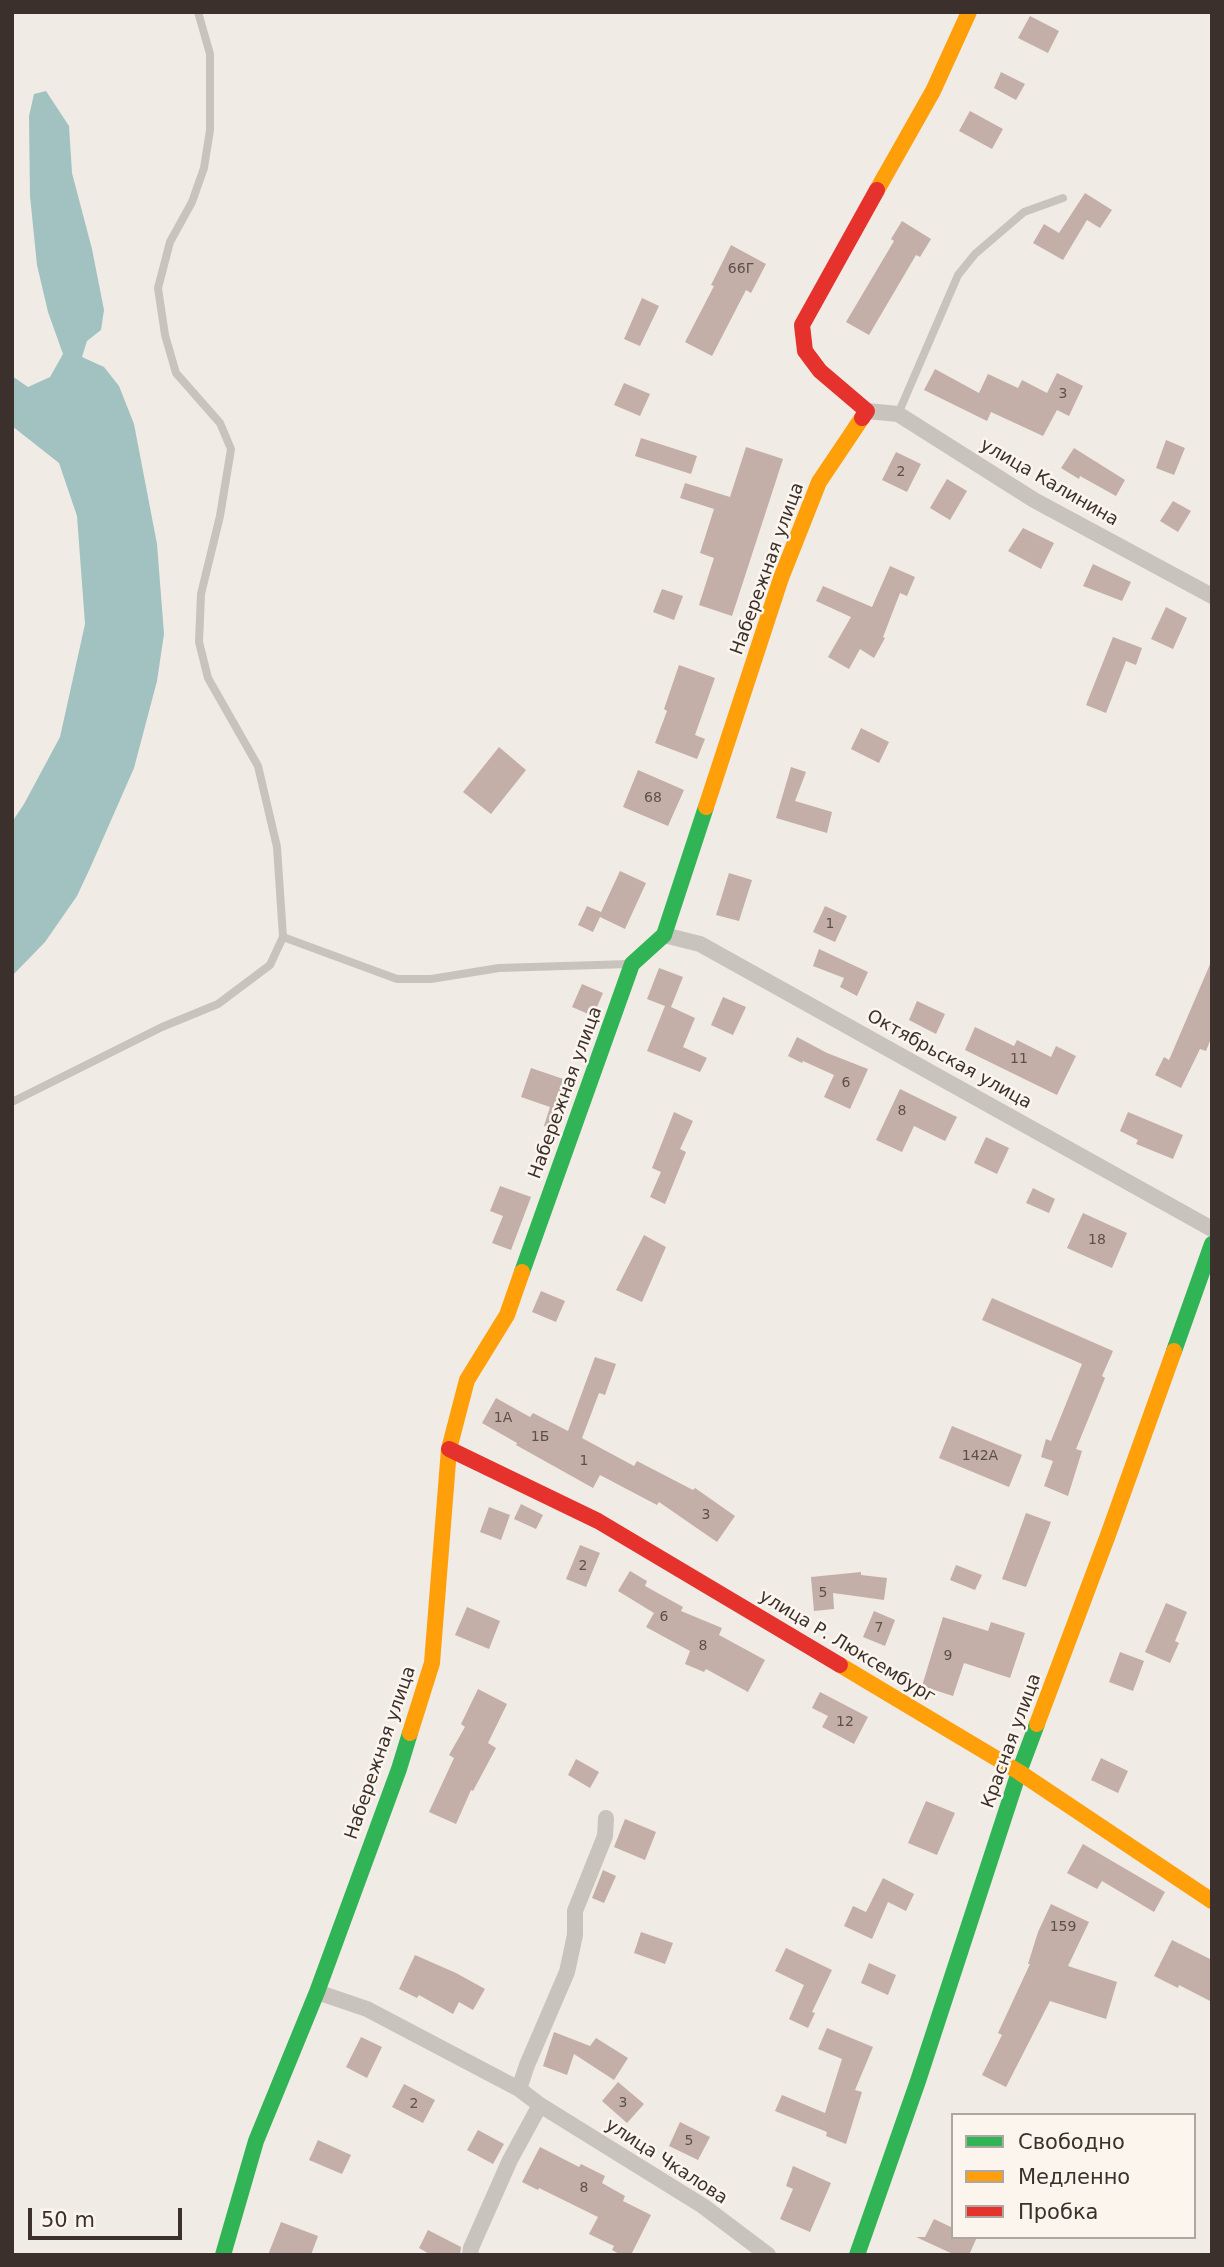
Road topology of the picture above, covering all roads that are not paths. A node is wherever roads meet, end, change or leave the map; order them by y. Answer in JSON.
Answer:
{"nodes":[{"id":1,"x":198,"y":12,"type":"edge"},
{"id":2,"x":970,"y":12,"type":"edge"},
{"id":3,"x":1063,"y":198,"type":"dead end"},
{"id":4,"x":867,"y":411,"type":"junction"},
{"id":5,"x":898,"y":414,"type":"junction"},
{"id":6,"x":1212,"y":596,"type":"edge"},
{"id":7,"x":664,"y":935,"type":"junction"},
{"id":8,"x":283,"y":937,"type":"junction"},
{"id":9,"x":632,"y":964,"type":"junction"},
{"id":10,"x":12,"y":1102,"type":"edge"},
{"id":11,"x":1212,"y":1229,"type":"edge"},
{"id":12,"x":1212,"y":1244,"type":"edge"},
{"id":13,"x":449,"y":1449,"type":"junction"},
{"id":14,"x":1019,"y":1772,"type":"junction"},
{"id":15,"x":606,"y":1818,"type":"dead end"},
{"id":16,"x":1212,"y":1902,"type":"edge"},
{"id":17,"x":317,"y":1992,"type":"junction"},
{"id":18,"x":519,"y":2089,"type":"junction"},
{"id":19,"x":540,"y":2105,"type":"junction"},
{"id":20,"x":223,"y":2255,"type":"edge"},
{"id":21,"x":470,"y":2255,"type":"edge"},
{"id":22,"x":768,"y":2255,"type":"edge"},
{"id":23,"x":857,"y":2255,"type":"edge"}],
"edges":[{"from":1,"to":8,"type":"lane"},
{"from":2,"to":4,"type":"street"},
{"from":3,"to":5,"type":"lane"},
{"from":4,"to":5,"type":"street","name":"улица Калинина"},
{"from":4,"to":7,"type":"street","name":"Набережная улица"},
{"from":5,"to":6,"type":"street","name":"улица Калинина"},
{"from":7,"to":9,"type":"street","name":"Набережная улица"},
{"from":7,"to":11,"type":"street","name":"Октябрьская улица"},
{"from":8,"to":9,"type":"lane"},
{"from":8,"to":10,"type":"lane"},
{"from":9,"to":13,"type":"street","name":"Набережная улица"},
{"from":12,"to":14,"type":"street","name":"Красная улица"},
{"from":13,"to":14,"type":"street","name":"улица Р. Люксембург"},
{"from":13,"to":17,"type":"street","name":"Набережная улица"},
{"from":14,"to":16,"type":"street","name":"улица Р. Люксембург"},
{"from":14,"to":23,"type":"street","name":"Красная улица"},
{"from":15,"to":18,"type":"street"},
{"from":17,"to":18,"type":"street","name":"улица Чкалова"},
{"from":17,"to":20,"type":"street","name":"Набережная улица"},
{"from":18,"to":19,"type":"street","name":"улица Чкалова"},
{"from":19,"to":21,"type":"street"},
{"from":19,"to":22,"type":"street","name":"улица Чкалова"}]}
